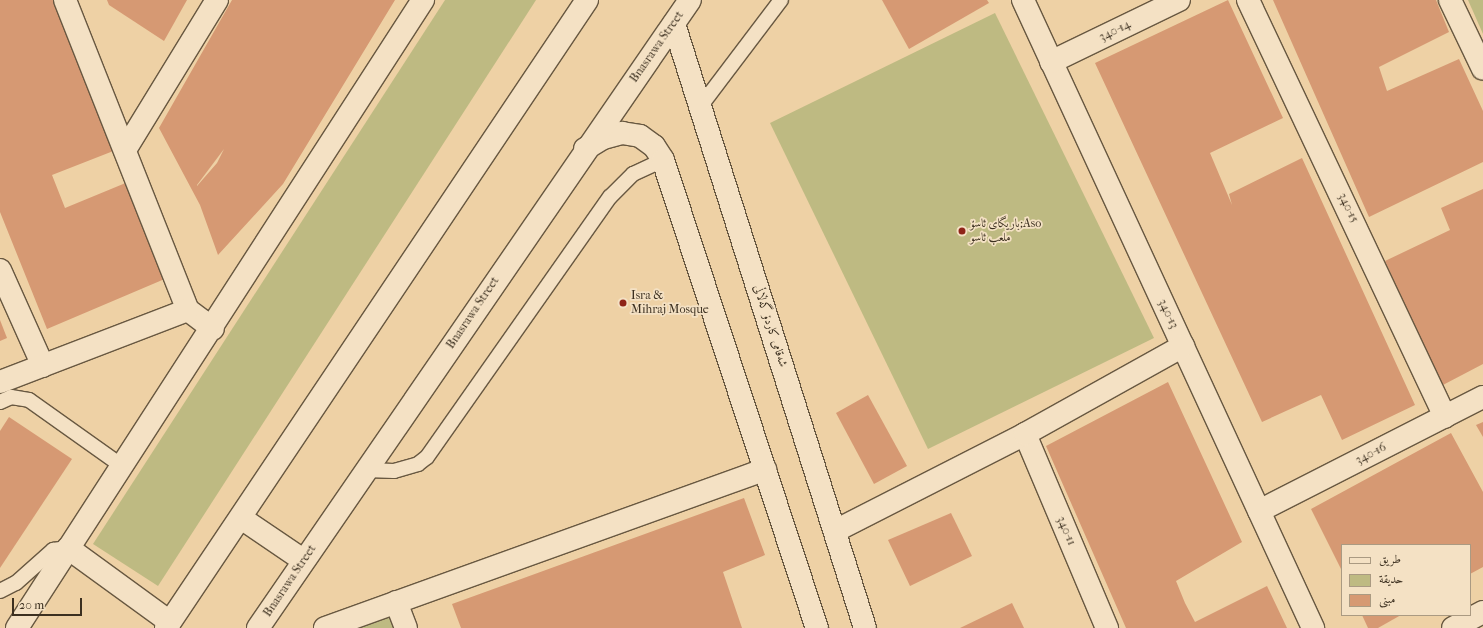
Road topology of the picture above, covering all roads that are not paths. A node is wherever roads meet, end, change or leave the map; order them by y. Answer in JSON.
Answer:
{"nodes":[{"id":1,"x":65,"y":0,"type":"edge"},
{"id":2,"x":217,"y":0,"type":"edge"},
{"id":3,"x":423,"y":0,"type":"edge"},
{"id":4,"x":588,"y":0,"type":"edge"},
{"id":5,"x":690,"y":0,"type":"edge"},
{"id":6,"x":781,"y":0,"type":"edge"},
{"id":7,"x":1023,"y":0,"type":"edge"},
{"id":8,"x":1179,"y":0,"type":"edge"},
{"id":9,"x":1248,"y":0,"type":"edge"},
{"id":10,"x":1450,"y":0,"type":"edge"},
{"id":11,"x":674,"y":24,"type":"junction"},
{"id":12,"x":1052,"y":62,"type":"junction"},
{"id":13,"x":1483,"y":69,"type":"edge"},
{"id":14,"x":700,"y":107,"type":"junction"},
{"id":15,"x":585,"y":148,"type":"junction"},
{"id":16,"x":125,"y":150,"type":"junction"},
{"id":17,"x":663,"y":160,"type":"junction"},
{"id":18,"x":0,"y":270,"type":"edge"},
{"id":19,"x":188,"y":310,"type":"junction"},
{"id":20,"x":213,"y":329,"type":"junction"},
{"id":21,"x":1183,"y":346,"type":"junction"},
{"id":22,"x":43,"y":366,"type":"junction"},
{"id":23,"x":0,"y":382,"type":"edge"},
{"id":24,"x":1483,"y":397,"type":"edge"},
{"id":25,"x":0,"y":402,"type":"edge"},
{"id":26,"x":1445,"y":417,"type":"junction"},
{"id":27,"x":1025,"y":434,"type":"junction"},
{"id":28,"x":122,"y":466,"type":"junction"},
{"id":29,"x":366,"y":470,"type":"junction"},
{"id":30,"x":765,"y":470,"type":"junction"},
{"id":31,"x":1259,"y":511,"type":"junction"},
{"id":32,"x":241,"y":518,"type":"junction"},
{"id":33,"x":835,"y":530,"type":"junction"},
{"id":34,"x":68,"y":548,"type":"junction"},
{"id":35,"x":303,"y":560,"type":"junction"},
{"id":36,"x":0,"y":591,"type":"edge"},
{"id":37,"x":396,"y":602,"type":"junction"},
{"id":38,"x":1483,"y":612,"type":"edge"},
{"id":39,"x":168,"y":625,"type":"edge"},
{"id":40,"x":17,"y":628,"type":"edge"},
{"id":41,"x":258,"y":628,"type":"edge"},
{"id":42,"x":325,"y":628,"type":"edge"},
{"id":43,"x":406,"y":628,"type":"edge"},
{"id":44,"x":817,"y":628,"type":"edge"},
{"id":45,"x":865,"y":628,"type":"edge"},
{"id":46,"x":1107,"y":628,"type":"edge"},
{"id":47,"x":1313,"y":628,"type":"edge"},
{"id":48,"x":1453,"y":628,"type":"edge"}],
"edges":[{"from":1,"to":16,"type":"street"},
{"from":2,"to":16,"type":"street"},
{"from":3,"to":20,"type":"street"},
{"from":4,"to":32,"type":"street"},
{"from":5,"to":11,"type":"street","name":"Bnasrawa Street"},
{"from":6,"to":14,"type":"lane"},
{"from":7,"to":12,"type":"street","name":"340-13"},
{"from":8,"to":12,"type":"street","name":"340-14"},
{"from":9,"to":26,"type":"street","name":"340-15"},
{"from":10,"to":13,"type":"street"},
{"from":11,"to":14,"type":"street","name":"شەقامی کاردۆ گەڵاڵی"},
{"from":11,"to":15,"type":"street","name":"Bnasrawa Street"},
{"from":12,"to":21,"type":"street","name":"340-13"},
{"from":14,"to":33,"type":"street","name":"شەقامی کاردۆ گەڵاڵی"},
{"from":15,"to":17,"type":"street"},
{"from":15,"to":29,"type":"street","name":"Bnasrawa Street"},
{"from":16,"to":19,"type":"street"},
{"from":17,"to":29,"type":"lane"},
{"from":17,"to":30,"type":"street"},
{"from":18,"to":22,"type":"street"},
{"from":19,"to":20,"type":"street"},
{"from":19,"to":22,"type":"street"},
{"from":20,"to":28,"type":"street"},
{"from":21,"to":27,"type":"street"},
{"from":21,"to":31,"type":"street","name":"340-13"},
{"from":22,"to":23,"type":"street"},
{"from":24,"to":26,"type":"street","name":"340-16"},
{"from":25,"to":28,"type":"lane"},
{"from":26,"to":31,"type":"street","name":"340-16"},
{"from":27,"to":33,"type":"street"},
{"from":27,"to":46,"type":"street","name":"340-11"},
{"from":28,"to":34,"type":"street"},
{"from":29,"to":35,"type":"street","name":"Bnasrawa Street"},
{"from":30,"to":37,"type":"street"},
{"from":30,"to":44,"type":"street"},
{"from":31,"to":47,"type":"street","name":"340-13"},
{"from":32,"to":35,"type":"street"},
{"from":32,"to":39,"type":"street"},
{"from":33,"to":45,"type":"street","name":"شەقامی کاردۆ گەڵاڵی"},
{"from":34,"to":36,"type":"lane"},
{"from":34,"to":39,"type":"street"},
{"from":34,"to":40,"type":"street"},
{"from":35,"to":41,"type":"street","name":"Bnasrawa Street"},
{"from":37,"to":42,"type":"street"},
{"from":37,"to":43,"type":"street"},
{"from":38,"to":48,"type":"street"}]}
